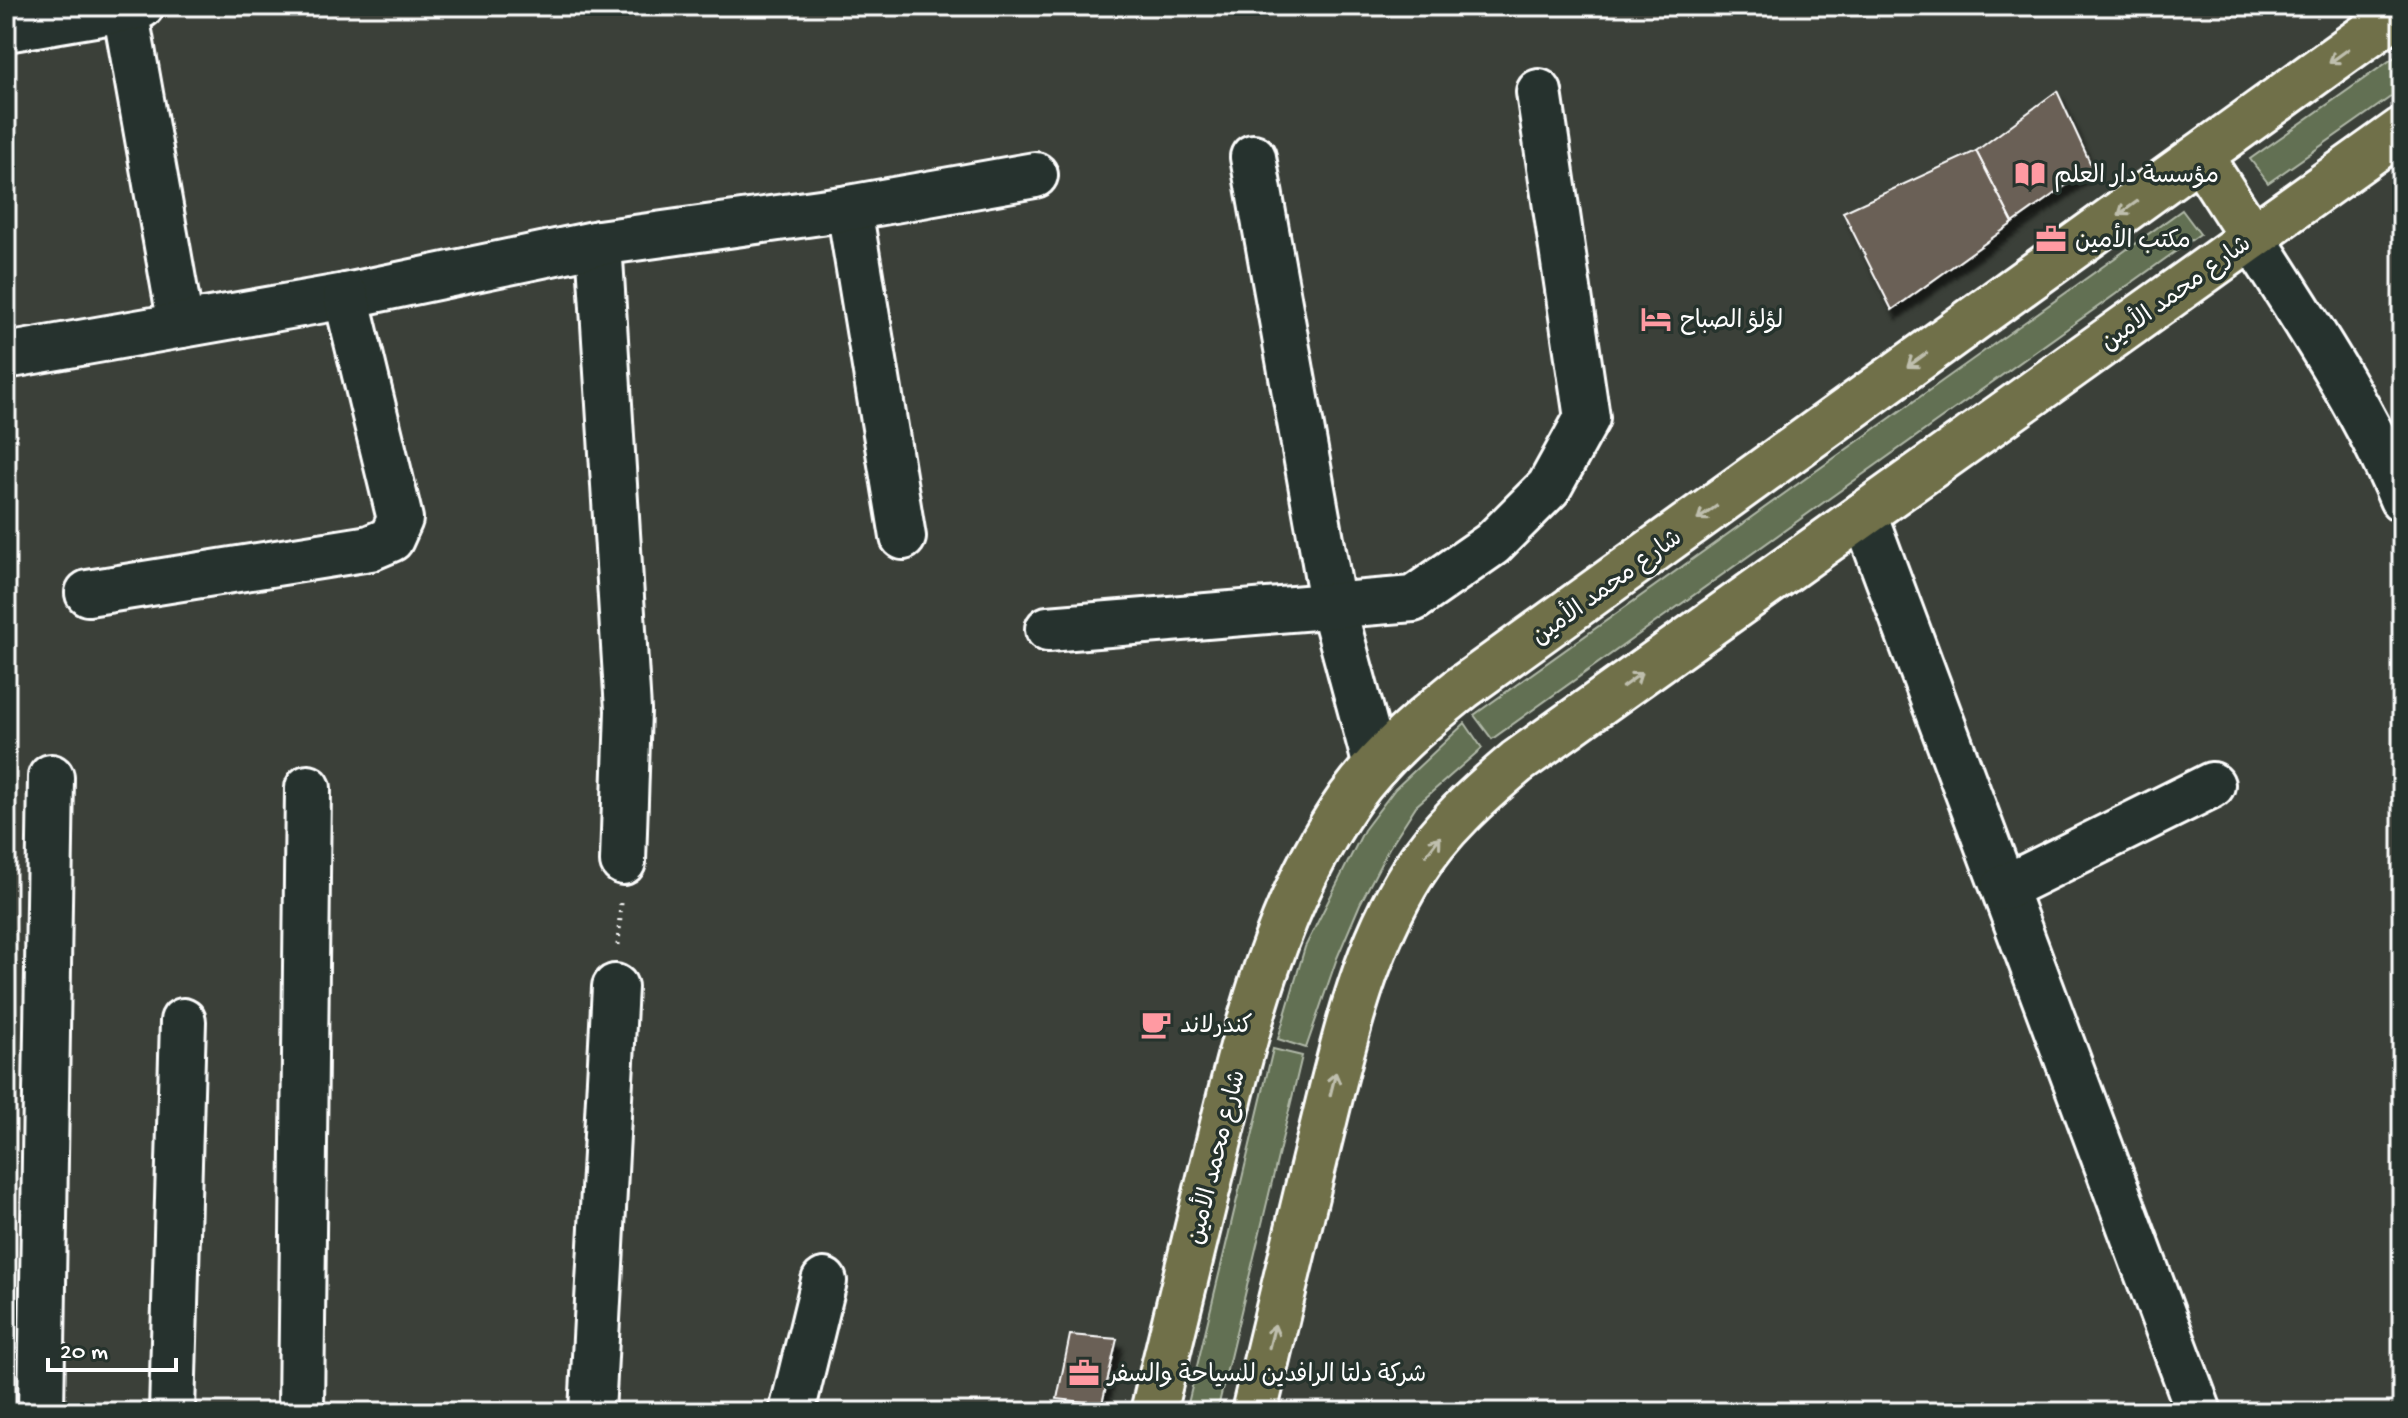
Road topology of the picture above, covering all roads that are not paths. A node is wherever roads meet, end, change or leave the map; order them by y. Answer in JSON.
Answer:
{"nodes":[{"id":1,"x":133,"y":7,"type":"edge"},
{"id":2,"x":2402,"y":10,"type":"edge"},
{"id":3,"x":6,"y":29,"type":"edge"},
{"id":4,"x":1539,"y":92,"type":"dead end"},
{"id":5,"x":2402,"y":130,"type":"edge"},
{"id":6,"x":2200,"y":156,"type":"junction"},
{"id":7,"x":1253,"y":157,"type":"dead end"},
{"id":8,"x":1035,"y":175,"type":"dead end"},
{"id":9,"x":849,"y":208,"type":"junction"},
{"id":10,"x":2252,"y":237,"type":"junction"},
{"id":11,"x":599,"y":243,"type":"junction"},
{"id":12,"x":346,"y":296,"type":"junction"},
{"id":13,"x":181,"y":325,"type":"junction"},
{"id":14,"x":6,"y":356,"type":"edge"},
{"id":15,"x":2402,"y":499,"type":"edge"},
{"id":16,"x":1864,"y":514,"type":"junction"},
{"id":17,"x":903,"y":537,"type":"dead end"},
{"id":18,"x":88,"y":593,"type":"dead end"},
{"id":19,"x":1333,"y":607,"type":"junction"},
{"id":20,"x":1048,"y":629,"type":"dead end"},
{"id":21,"x":1376,"y":766,"type":"junction"},
{"id":22,"x":51,"y":777,"type":"dead end"},
{"id":23,"x":2212,"y":785,"type":"dead end"},
{"id":24,"x":308,"y":788,"type":"dead end"},
{"id":25,"x":623,"y":862,"type":"road end"},
{"id":26,"x":2004,"y":888,"type":"junction"},
{"id":27,"x":615,"y":987,"type":"road end"},
{"id":28,"x":183,"y":1021,"type":"dead end"},
{"id":29,"x":824,"y":1281,"type":"dead end"},
{"id":30,"x":23,"y":1370,"type":"edge"},
{"id":31,"x":41,"y":1412,"type":"edge"},
{"id":32,"x":172,"y":1412,"type":"edge"},
{"id":33,"x":301,"y":1412,"type":"edge"},
{"id":34,"x":592,"y":1412,"type":"edge"},
{"id":35,"x":792,"y":1412,"type":"edge"},
{"id":36,"x":1153,"y":1412,"type":"edge"},
{"id":37,"x":1254,"y":1412,"type":"edge"},
{"id":38,"x":2199,"y":1412,"type":"edge"}],
"edges":[{"from":1,"to":3,"type":"street"},
{"from":1,"to":13,"type":"street"},
{"from":2,"to":6,"type":"main road","name":"شارع محمد الأمين","one_way":true},
{"from":4,"to":19,"type":"street"},
{"from":5,"to":10,"type":"main road","name":"شارع محمد الأمين"},
{"from":6,"to":10,"type":"main road"},
{"from":6,"to":21,"type":"main road","name":"شارع محمد الأمين","one_way":true},
{"from":7,"to":19,"type":"street"},
{"from":8,"to":9,"type":"street"},
{"from":9,"to":11,"type":"street"},
{"from":9,"to":17,"type":"street"},
{"from":10,"to":15,"type":"street"},
{"from":10,"to":16,"type":"main road","name":"شارع محمد الأمين"},
{"from":11,"to":12,"type":"street"},
{"from":11,"to":25,"type":"street"},
{"from":12,"to":13,"type":"street"},
{"from":12,"to":18,"type":"street"},
{"from":13,"to":14,"type":"street"},
{"from":16,"to":26,"type":"street"},
{"from":37,"to":16,"type":"main road","name":"شارع محمد الأمين","one_way":true},
{"from":19,"to":20,"type":"street"},
{"from":19,"to":21,"type":"street"},
{"from":21,"to":36,"type":"main road","name":"شارع محمد الأمين"},
{"from":22,"to":30,"type":"street"},
{"from":23,"to":26,"type":"street"},
{"from":24,"to":33,"type":"street"},
{"from":26,"to":38,"type":"street"},
{"from":27,"to":34,"type":"street"},
{"from":28,"to":32,"type":"street"},
{"from":29,"to":35,"type":"street"},
{"from":30,"to":31,"type":"street"}]}
